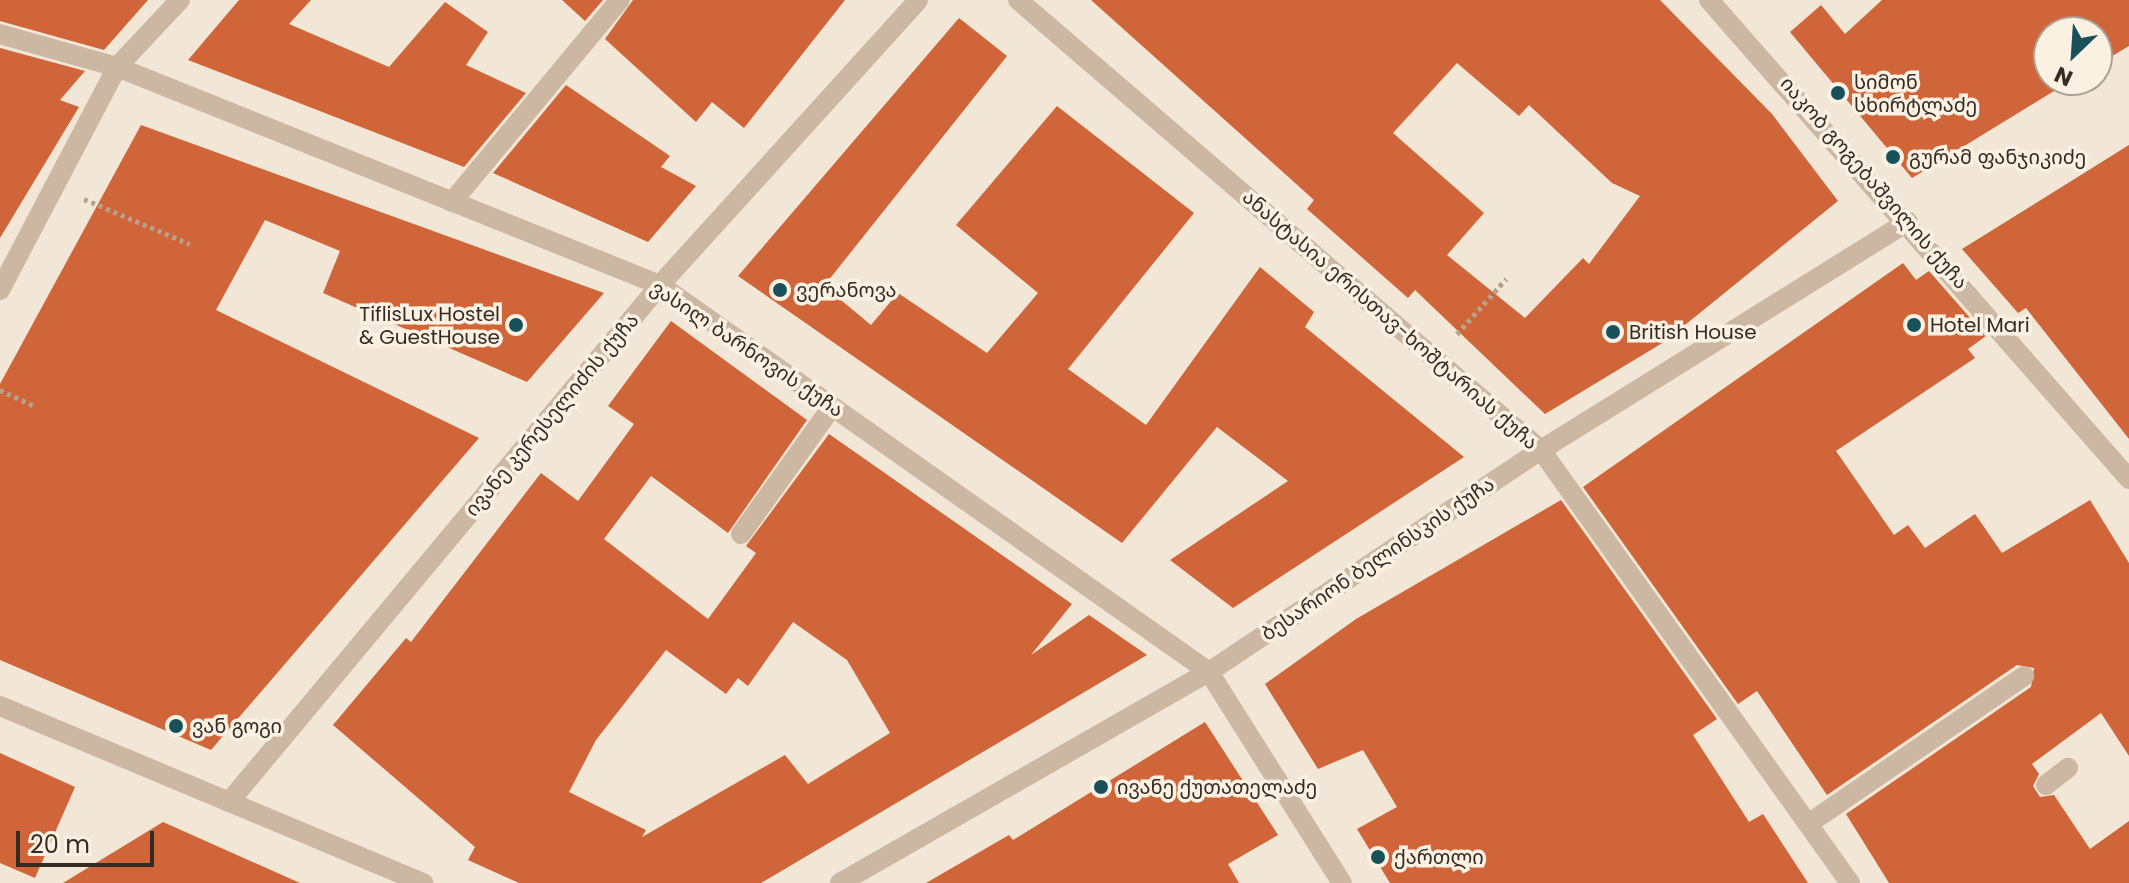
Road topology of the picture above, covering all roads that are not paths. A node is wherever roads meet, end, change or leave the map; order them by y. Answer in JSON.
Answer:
{"nodes":[{"id":1,"x":180,"y":0,"type":"edge"},
{"id":2,"x":620,"y":0,"type":"edge"},
{"id":3,"x":918,"y":0,"type":"edge"},
{"id":4,"x":1018,"y":0,"type":"edge"},
{"id":5,"x":1709,"y":0,"type":"edge"},
{"id":6,"x":1734,"y":8,"type":"edge"},
{"id":7,"x":0,"y":34,"type":"edge"},
{"id":8,"x":117,"y":67,"type":"junction"},
{"id":9,"x":452,"y":202,"type":"junction"},
{"id":10,"x":1908,"y":222,"type":"junction"},
{"id":11,"x":660,"y":285,"type":"junction"},
{"id":12,"x":0,"y":290,"type":"edge"},
{"id":13,"x":832,"y":407,"type":"junction"},
{"id":14,"x":1541,"y":450,"type":"junction"},
{"id":15,"x":2129,"y":479,"type":"edge"},
{"id":16,"x":741,"y":534,"type":"dead end"},
{"id":17,"x":1209,"y":672,"type":"junction"},
{"id":18,"x":2024,"y":676,"type":"dead end"},
{"id":19,"x":0,"y":706,"type":"edge"},
{"id":20,"x":2068,"y":768,"type":"dead end"},
{"id":21,"x":2046,"y":785,"type":"dead end"},
{"id":22,"x":229,"y":802,"type":"junction"},
{"id":23,"x":1808,"y":824,"type":"junction"},
{"id":24,"x":424,"y":883,"type":"edge"},
{"id":25,"x":840,"y":883,"type":"edge"},
{"id":26,"x":1342,"y":883,"type":"edge"},
{"id":27,"x":1850,"y":883,"type":"edge"}],
"edges":[{"from":1,"to":8,"type":"street"},
{"from":2,"to":9,"type":"street"},
{"from":3,"to":11,"type":"street","name":"ივანე კერესელიძის ქუჩა"},
{"from":4,"to":14,"type":"street","name":"ანასტასია ერისთავ-ხოშტარიას ქუჩა"},
{"from":5,"to":6,"type":"street","name":"იაკობ გოგებაშვილის ქუჩა"},
{"from":6,"to":10,"type":"street","name":"იაკობ გოგებაშვილის ქუჩა"},
{"from":7,"to":8,"type":"street","name":"ვასილ ბარნოვის ქუჩა"},
{"from":8,"to":9,"type":"street","name":"ვასილ ბარნოვის ქუჩა"},
{"from":8,"to":12,"type":"street"},
{"from":9,"to":11,"type":"street","name":"ვასილ ბარნოვის ქუჩა"},
{"from":10,"to":14,"type":"street","name":"ბესარიონ ბელინსკის ქუჩა"},
{"from":10,"to":15,"type":"street","name":"იაკობ გოგებაშვილის ქუჩა"},
{"from":11,"to":13,"type":"street","name":"ვასილ ბარნოვის ქუჩა"},
{"from":11,"to":22,"type":"street","name":"ივანე კერესელიძის ქუჩა"},
{"from":13,"to":16,"type":"street"},
{"from":13,"to":17,"type":"street","name":"ვასილ ბარნოვის ქუჩა"},
{"from":14,"to":17,"type":"street","name":"ბესარიონ ბელინსკის ქუჩა"},
{"from":14,"to":23,"type":"street","name":"ანასტასია ერისთავ-ხოშტარიას ქუჩა"},
{"from":17,"to":25,"type":"street","name":"ბესარიონ ბელინსკის ქუჩა"},
{"from":17,"to":26,"type":"street","name":"ვასილ ბარნოვის ქუჩა"},
{"from":18,"to":23,"type":"street"},
{"from":19,"to":22,"type":"street"},
{"from":20,"to":21,"type":"street"},
{"from":22,"to":24,"type":"street"},
{"from":23,"to":27,"type":"street","name":"ანასტასია ერისთავ-ხოშტარიას ქუჩა"}]}
